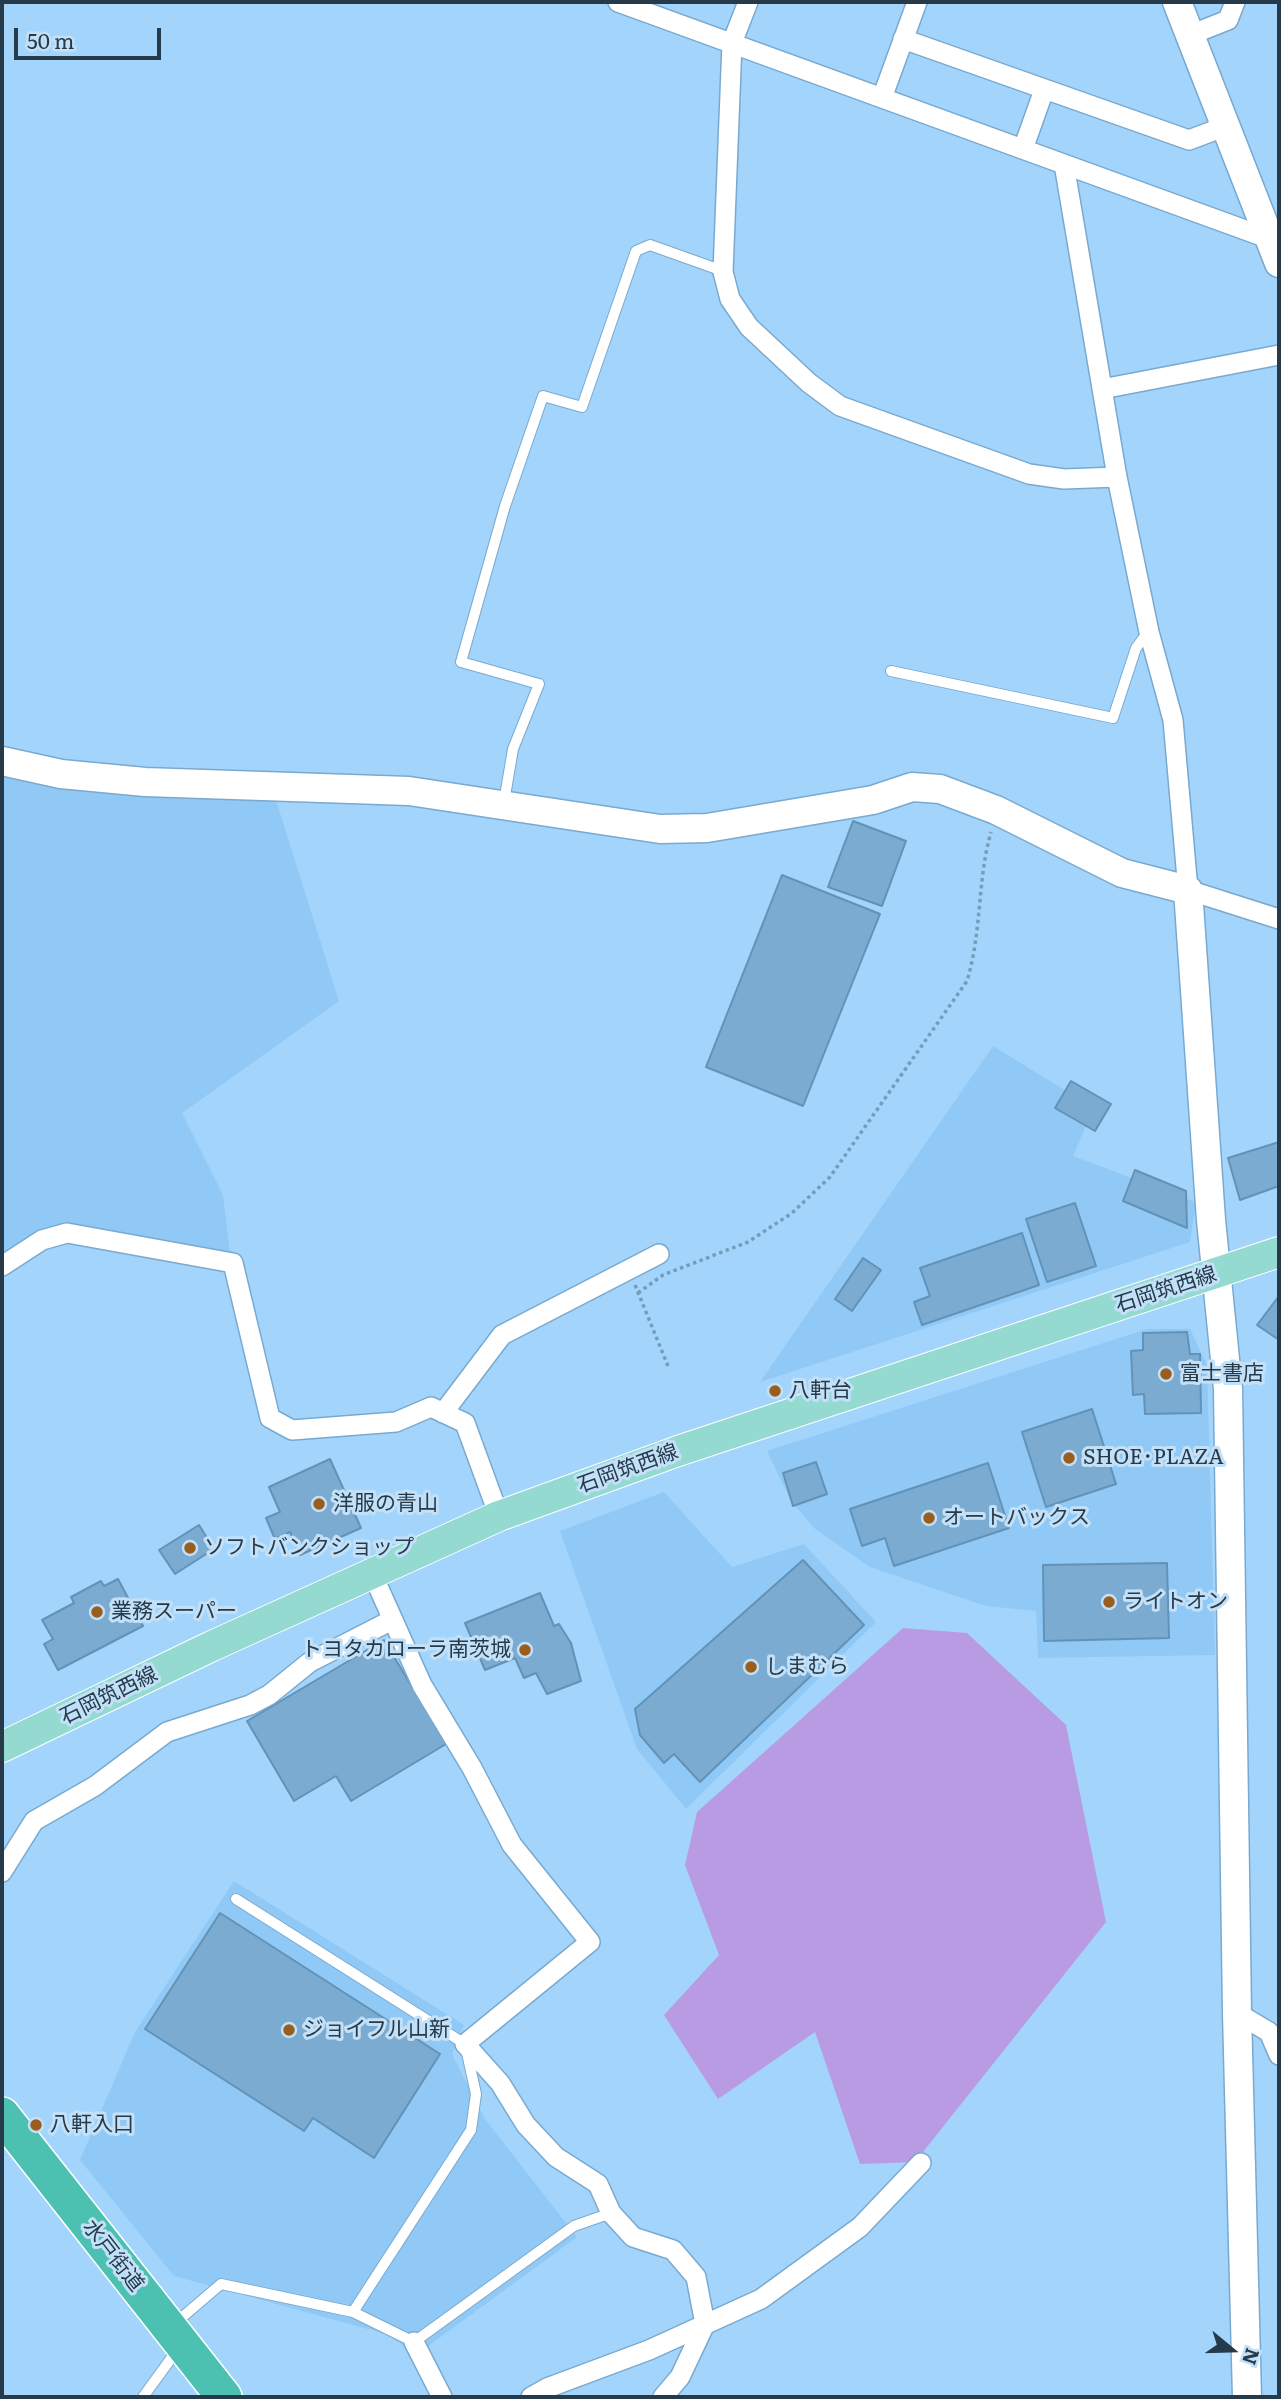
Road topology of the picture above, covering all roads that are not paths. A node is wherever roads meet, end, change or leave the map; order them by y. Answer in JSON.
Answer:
{"nodes":[{"id":1,"x":618,"y":2,"type":"edge"},
{"id":2,"x":748,"y":2,"type":"edge"},
{"id":3,"x":917,"y":2,"type":"edge"},
{"id":4,"x":1177,"y":2,"type":"edge"},
{"id":5,"x":1235,"y":2,"type":"edge"},
{"id":6,"x":1190,"y":34,"type":"junction"},
{"id":7,"x":903,"y":39,"type":"junction"},
{"id":8,"x":732,"y":43,"type":"junction"},
{"id":9,"x":1044,"y":90,"type":"junction"},
{"id":10,"x":882,"y":98,"type":"junction"},
{"id":11,"x":1226,"y":126,"type":"junction"},
{"id":12,"x":1023,"y":149,"type":"junction"},
{"id":13,"x":1064,"y":164,"type":"junction"},
{"id":14,"x":1275,"y":251,"type":"edge"},
{"id":15,"x":723,"y":272,"type":"junction"},
{"id":16,"x":1279,"y":355,"type":"edge"},
{"id":17,"x":1102,"y":389,"type":"junction"},
{"id":18,"x":1117,"y":477,"type":"junction"},
{"id":19,"x":1149,"y":632,"type":"junction"},
{"id":20,"x":891,"y":671,"type":"dead end"},
{"id":21,"x":2,"y":761,"type":"edge"},
{"id":22,"x":504,"y":804,"type":"junction"},
{"id":23,"x":1188,"y":890,"type":"junction"},
{"id":24,"x":1279,"y":919,"type":"edge"},
{"id":25,"x":1279,"y":1252,"type":"edge"},
{"id":26,"x":659,"y":1254,"type":"dead end"},
{"id":27,"x":2,"y":1266,"type":"edge"},
{"id":28,"x":1216,"y":1273,"type":"junction"},
{"id":29,"x":443,"y":1413,"type":"junction"},
{"id":30,"x":499,"y":1516,"type":"junction"},
{"id":31,"x":372,"y":1573,"type":"junction"},
{"id":32,"x":392,"y":1620,"type":"junction"},
{"id":33,"x":2,"y":1747,"type":"edge"},
{"id":34,"x":2,"y":1872,"type":"edge"},
{"id":35,"x":236,"y":1899,"type":"dead end"},
{"id":36,"x":1237,"y":2013,"type":"junction"},
{"id":37,"x":465,"y":2044,"type":"junction"},
{"id":38,"x":1279,"y":2055,"type":"edge"},
{"id":39,"x":2,"y":2115,"type":"edge"},
{"id":40,"x":921,"y":2162,"type":"dead end"},
{"id":41,"x":611,"y":2213,"type":"junction"},
{"id":42,"x":353,"y":2312,"type":"junction"},
{"id":43,"x":705,"y":2324,"type":"junction"},
{"id":44,"x":176,"y":2336,"type":"junction"},
{"id":45,"x":414,"y":2343,"type":"junction"},
{"id":46,"x":143,"y":2397,"type":"edge"},
{"id":47,"x":224,"y":2397,"type":"edge"},
{"id":48,"x":442,"y":2397,"type":"edge"},
{"id":49,"x":531,"y":2397,"type":"edge"},
{"id":50,"x":663,"y":2397,"type":"edge"},
{"id":51,"x":1247,"y":2397,"type":"edge"}],
"edges":[{"from":1,"to":8,"type":"street"},
{"from":2,"to":8,"type":"street"},
{"from":3,"to":7,"type":"street"},
{"from":4,"to":6,"type":"street"},
{"from":5,"to":6,"type":"street"},
{"from":6,"to":11,"type":"street"},
{"from":7,"to":9,"type":"street"},
{"from":7,"to":10,"type":"street"},
{"from":8,"to":10,"type":"street"},
{"from":8,"to":15,"type":"street"},
{"from":9,"to":11,"type":"street"},
{"from":9,"to":12,"type":"street"},
{"from":10,"to":12,"type":"street"},
{"from":11,"to":14,"type":"street"},
{"from":12,"to":13,"type":"street"},
{"from":13,"to":14,"type":"street"},
{"from":13,"to":17,"type":"street"},
{"from":15,"to":18,"type":"street"},
{"from":15,"to":22,"type":"lane"},
{"from":16,"to":17,"type":"street"},
{"from":17,"to":18,"type":"street"},
{"from":18,"to":19,"type":"street"},
{"from":19,"to":20,"type":"lane"},
{"from":19,"to":23,"type":"street"},
{"from":21,"to":22,"type":"street"},
{"from":22,"to":23,"type":"street"},
{"from":23,"to":24,"type":"street"},
{"from":23,"to":28,"type":"street"},
{"from":25,"to":28,"type":"main road","name":"石岡筑西線"},
{"from":26,"to":29,"type":"street"},
{"from":27,"to":29,"type":"street"},
{"from":28,"to":30,"type":"main road","name":"石岡筑西線"},
{"from":28,"to":36,"type":"street"},
{"from":29,"to":30,"type":"street"},
{"from":30,"to":31,"type":"main road","name":"石岡筑西線"},
{"from":31,"to":32,"type":"street"},
{"from":31,"to":33,"type":"main road","name":"石岡筑西線"},
{"from":32,"to":34,"type":"street"},
{"from":32,"to":37,"type":"street"},
{"from":35,"to":37,"type":"lane"},
{"from":36,"to":38,"type":"street"},
{"from":36,"to":51,"type":"street"},
{"from":37,"to":41,"type":"street"},
{"from":37,"to":42,"type":"lane"},
{"from":39,"to":44,"type":"highway","name":"水戸街道"},
{"from":40,"to":43,"type":"street"},
{"from":41,"to":43,"type":"street"},
{"from":41,"to":45,"type":"lane"},
{"from":42,"to":44,"type":"lane"},
{"from":42,"to":45,"type":"lane"},
{"from":43,"to":49,"type":"street"},
{"from":43,"to":50,"type":"street"},
{"from":44,"to":46,"type":"lane"},
{"from":44,"to":47,"type":"highway","name":"水戸街道"},
{"from":45,"to":48,"type":"street"}]}
